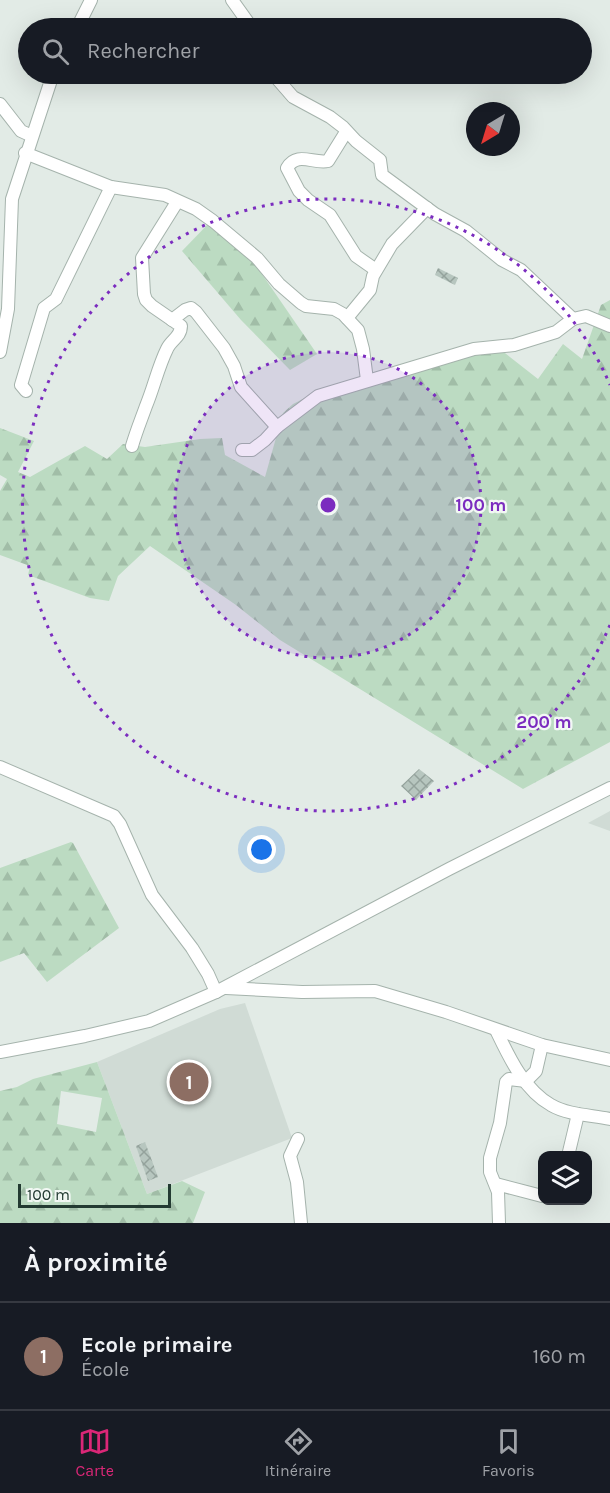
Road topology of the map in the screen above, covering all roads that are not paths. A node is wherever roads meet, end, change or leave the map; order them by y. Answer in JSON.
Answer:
{"nodes":[{"id":1,"x":91,"y":0,"type":"edge"},
{"id":2,"x":232,"y":0,"type":"edge"},
{"id":3,"x":82,"y":18,"type":"edge"},
{"id":4,"x":245,"y":18,"type":"edge"},
{"id":5,"x":50,"y":84,"type":"edge"},
{"id":6,"x":282,"y":84,"type":"edge"},
{"id":7,"x":0,"y":104,"type":"edge"},
{"id":8,"x":346,"y":132,"type":"junction"},
{"id":9,"x":32,"y":136,"type":"junction"},
{"id":10,"x":26,"y":153,"type":"junction"},
{"id":11,"x":111,"y":187,"type":"junction"},
{"id":12,"x":177,"y":202,"type":"junction"},
{"id":13,"x":427,"y":208,"type":"junction"},
{"id":14,"x":376,"y":270,"type":"junction"},
{"id":15,"x":347,"y":318,"type":"junction"},
{"id":16,"x":573,"y":319,"type":"junction"},
{"id":17,"x":172,"y":320,"type":"junction"},
{"id":18,"x":610,"y":326,"type":"edge"},
{"id":19,"x":0,"y":352,"type":"edge"},
{"id":20,"x":367,"y":380,"type":"junction"},
{"id":21,"x":26,"y":391,"type":"dead end"},
{"id":22,"x":277,"y":427,"type":"junction"},
{"id":23,"x":132,"y":446,"type":"dead end"},
{"id":24,"x":242,"y":450,"type":"dead end"},
{"id":25,"x":0,"y":767,"type":"edge"},
{"id":26,"x":610,"y":788,"type":"edge"},
{"id":27,"x":220,"y":990,"type":"junction"},
{"id":28,"x":496,"y":1030,"type":"junction"},
{"id":29,"x":542,"y":1045,"type":"junction"},
{"id":30,"x":0,"y":1053,"type":"edge"},
{"id":31,"x":610,"y":1060,"type":"edge"},
{"id":32,"x":526,"y":1081,"type":"junction"},
{"id":33,"x":578,"y":1114,"type":"junction"},
{"id":34,"x":610,"y":1119,"type":"edge"},
{"id":35,"x":298,"y":1139,"type":"dead end"},
{"id":36,"x":569,"y":1151,"type":"edge"},
{"id":37,"x":496,"y":1184,"type":"junction"},
{"id":38,"x":538,"y":1195,"type":"edge"},
{"id":39,"x":301,"y":1223,"type":"edge"},
{"id":40,"x":499,"y":1223,"type":"edge"}],
"edges":[{"from":1,"to":3,"type":"street"},
{"from":2,"to":4,"type":"street"},
{"from":5,"to":9,"type":"street"},
{"from":6,"to":8,"type":"street"},
{"from":7,"to":9,"type":"street"},
{"from":8,"to":13,"type":"street"},
{"from":8,"to":14,"type":"street"},
{"from":9,"to":10,"type":"street"},
{"from":10,"to":11,"type":"street"},
{"from":10,"to":19,"type":"street"},
{"from":11,"to":12,"type":"street"},
{"from":11,"to":21,"type":"street"},
{"from":12,"to":15,"type":"street"},
{"from":12,"to":17,"type":"street"},
{"from":13,"to":14,"type":"street"},
{"from":13,"to":16,"type":"street"},
{"from":14,"to":15,"type":"street"},
{"from":15,"to":20,"type":"street"},
{"from":16,"to":18,"type":"street"},
{"from":16,"to":20,"type":"street"},
{"from":17,"to":22,"type":"street"},
{"from":17,"to":23,"type":"street"},
{"from":20,"to":22,"type":"street"},
{"from":22,"to":24,"type":"street"},
{"from":25,"to":27,"type":"street"},
{"from":26,"to":27,"type":"street"},
{"from":27,"to":28,"type":"street"},
{"from":27,"to":30,"type":"street"},
{"from":28,"to":29,"type":"street"},
{"from":28,"to":32,"type":"street"},
{"from":29,"to":31,"type":"street"},
{"from":29,"to":32,"type":"street"},
{"from":32,"to":33,"type":"street"},
{"from":32,"to":37,"type":"street"},
{"from":33,"to":34,"type":"street"},
{"from":33,"to":36,"type":"street"},
{"from":35,"to":39,"type":"street"},
{"from":37,"to":38,"type":"street"},
{"from":37,"to":40,"type":"street"}]}
